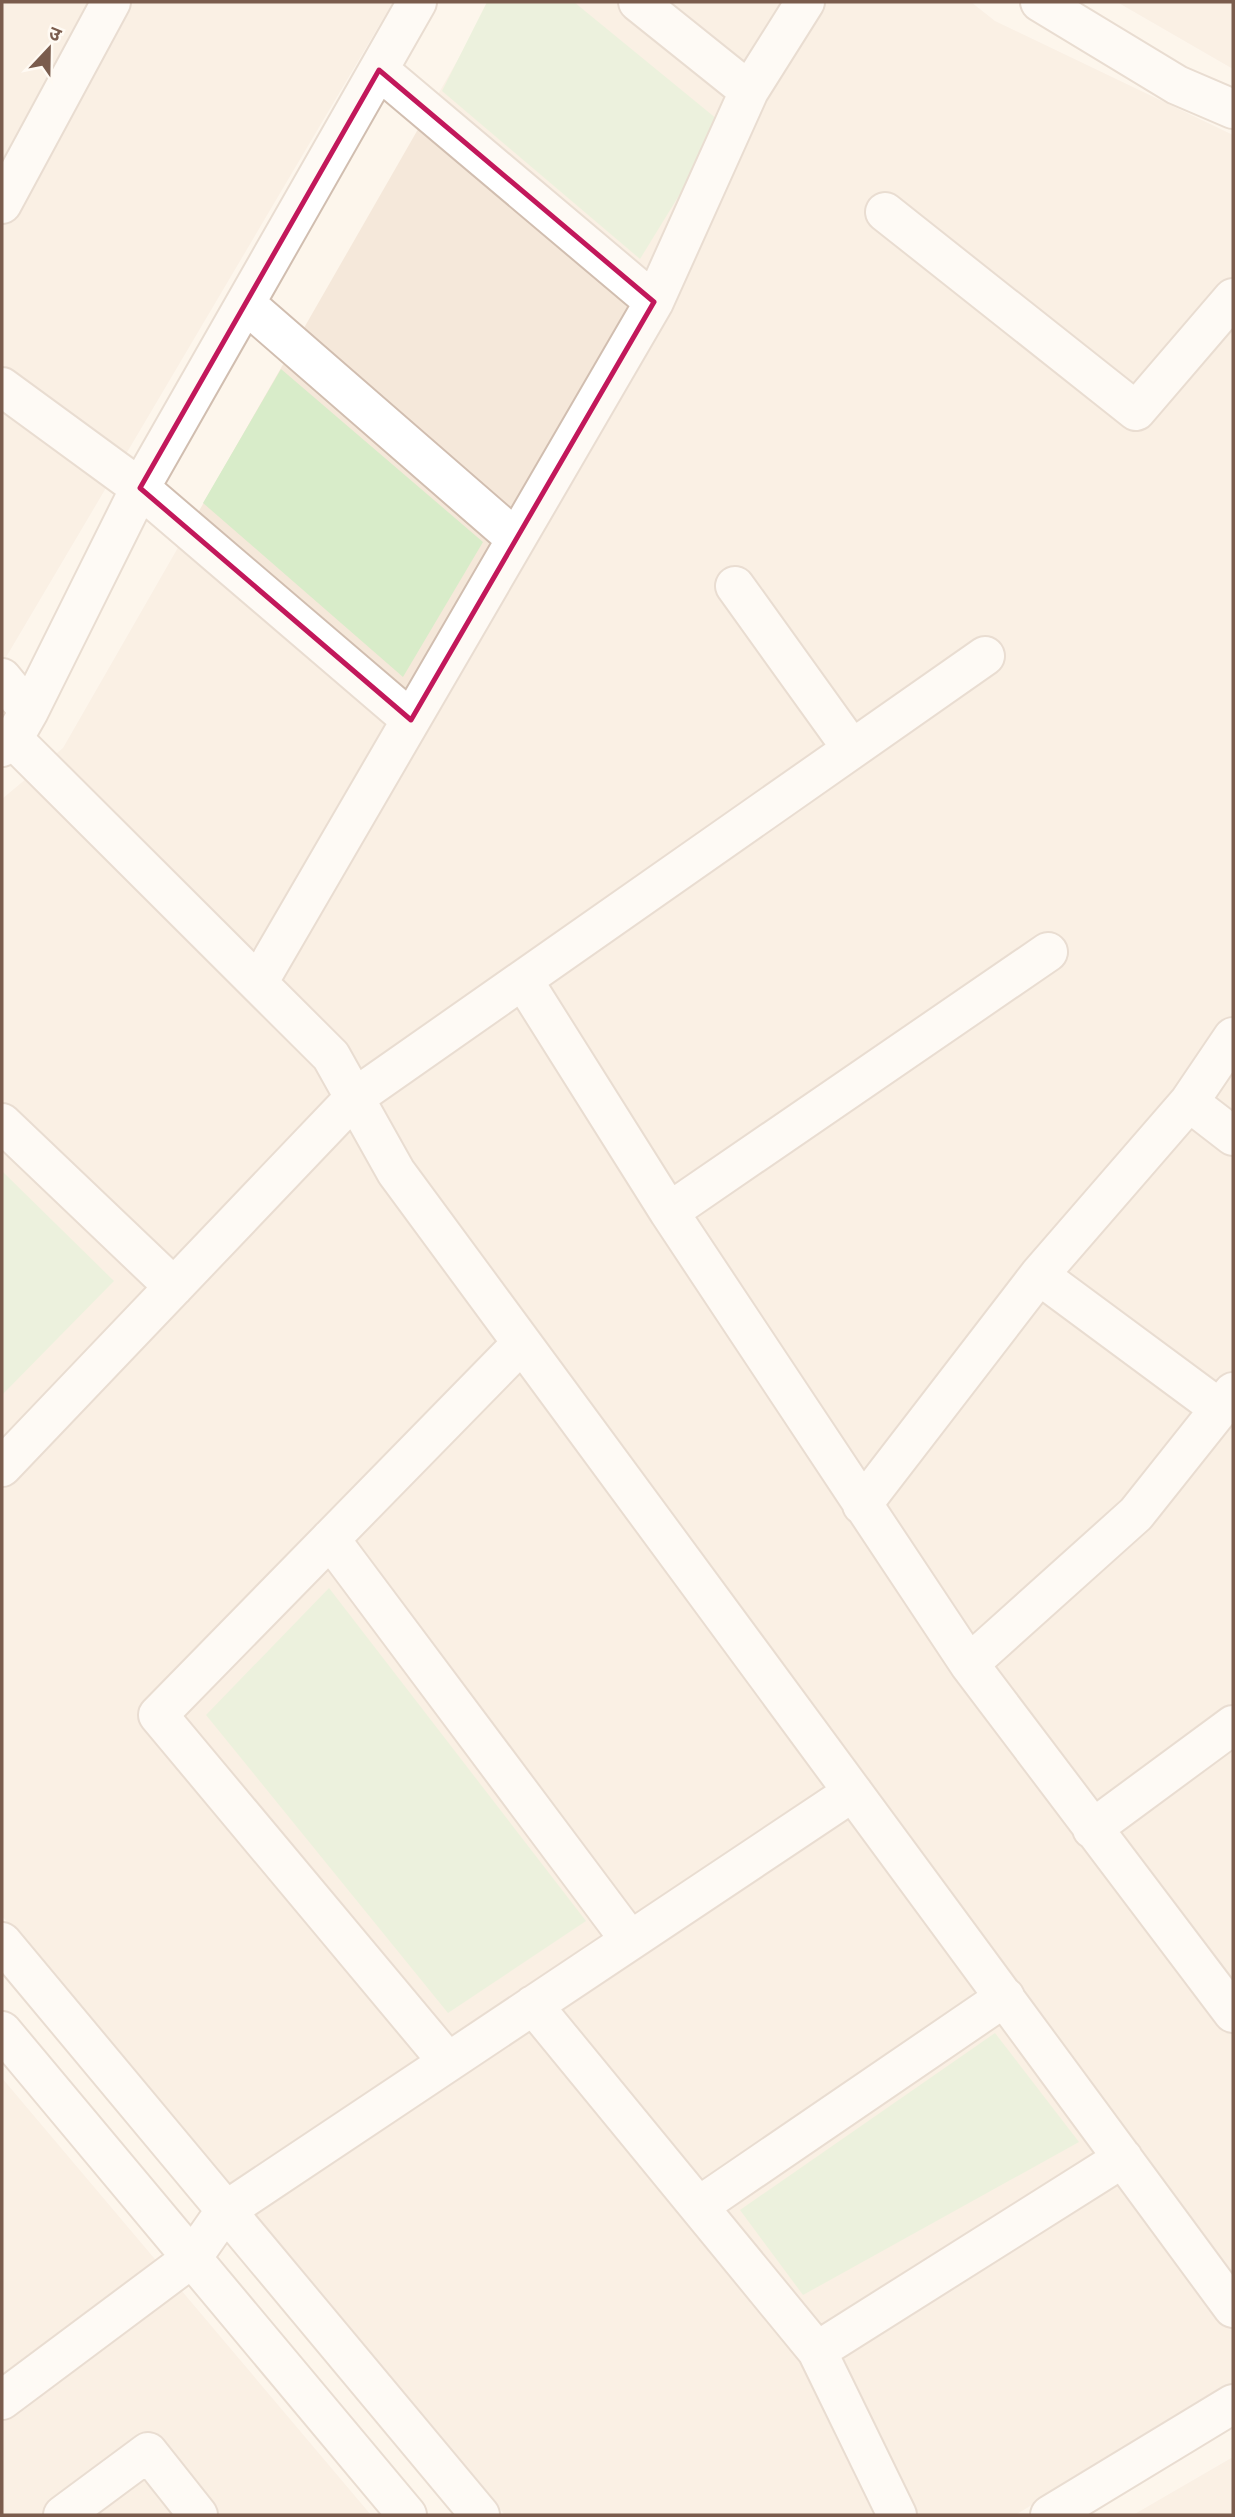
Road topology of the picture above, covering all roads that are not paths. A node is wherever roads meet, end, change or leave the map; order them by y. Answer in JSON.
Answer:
{"nodes":[{"id":1,"x":111,"y":2,"type":"edge"},
{"id":2,"x":417,"y":2,"type":"edge"},
{"id":3,"x":638,"y":2,"type":"edge"},
{"id":4,"x":805,"y":2,"type":"edge"},
{"id":5,"x":1040,"y":2,"type":"edge"},
{"id":6,"x":379,"y":70,"type":"junction"},
{"id":7,"x":749,"y":91,"type":"junction"},
{"id":8,"x":1233,"y":109,"type":"edge"},
{"id":9,"x":2,"y":204,"type":"edge"},
{"id":10,"x":886,"y":212,"type":"dead end"},
{"id":11,"x":1233,"y":298,"type":"edge"},
{"id":12,"x":654,"y":302,"type":"junction"},
{"id":13,"x":246,"y":303,"type":"junction"},
{"id":14,"x":2,"y":387,"type":"edge"},
{"id":15,"x":140,"y":488,"type":"junction"},
{"id":16,"x":516,"y":539,"type":"junction"},
{"id":17,"x":735,"y":586,"type":"dead end"},
{"id":18,"x":985,"y":656,"type":"dead end"},
{"id":19,"x":2,"y":678,"type":"edge"},
{"id":20,"x":411,"y":720,"type":"junction"},
{"id":21,"x":15,"y":732,"type":"edge"},
{"id":22,"x":852,"y":749,"type":"junction"},
{"id":23,"x":1048,"y":952,"type":"dead end"},
{"id":24,"x":523,"y":980,"type":"junction"},
{"id":25,"x":258,"y":983,"type":"junction"},
{"id":26,"x":1233,"y":1037,"type":"edge"},
{"id":27,"x":354,"y":1098,"type":"junction"},
{"id":28,"x":1189,"y":1102,"type":"junction"},
{"id":29,"x":2,"y":1123,"type":"edge"},
{"id":30,"x":1233,"y":1136,"type":"edge"},
{"id":31,"x":669,"y":1212,"type":"junction"},
{"id":32,"x":1039,"y":1275,"type":"junction"},
{"id":33,"x":174,"y":1287,"type":"junction"},
{"id":34,"x":522,"y":1343,"type":"junction"},
{"id":35,"x":1226,"y":1400,"type":"edge"},
{"id":36,"x":2,"y":1467,"type":"edge"},
{"id":37,"x":862,"y":1505,"type":"junction"},
{"id":38,"x":330,"y":1539,"type":"junction"},
{"id":39,"x":969,"y":1664,"type":"junction"},
{"id":40,"x":1233,"y":1725,"type":"edge"},
{"id":41,"x":853,"y":1792,"type":"junction"},
{"id":42,"x":1092,"y":1829,"type":"junction"},
{"id":43,"x":630,"y":1940,"type":"junction"},
{"id":44,"x":2,"y":1942,"type":"edge"},
{"id":45,"x":1005,"y":1997,"type":"junction"},
{"id":46,"x":533,"y":2005,"type":"junction"},
{"id":47,"x":1233,"y":2013,"type":"edge"},
{"id":48,"x":2,"y":2031,"type":"edge"},
{"id":49,"x":448,"y":2062,"type":"junction"},
{"id":50,"x":1123,"y":2158,"type":"junction"},
{"id":51,"x":699,"y":2206,"type":"junction"},
{"id":52,"x":225,"y":2211,"type":"junction"},
{"id":53,"x":191,"y":2258,"type":"junction"},
{"id":54,"x":1233,"y":2308,"type":"edge"},
{"id":55,"x":817,"y":2351,"type":"junction"},
{"id":56,"x":2,"y":2400,"type":"edge"},
{"id":57,"x":1233,"y":2404,"type":"edge"},
{"id":58,"x":63,"y":2515,"type":"edge"},
{"id":59,"x":198,"y":2515,"type":"edge"},
{"id":60,"x":407,"y":2515,"type":"edge"},
{"id":61,"x":480,"y":2515,"type":"edge"},
{"id":62,"x":897,"y":2515,"type":"edge"},
{"id":63,"x":1050,"y":2515,"type":"edge"}],
"edges":[{"from":1,"to":9,"type":"street"},
{"from":2,"to":6,"type":"street"},
{"from":3,"to":7,"type":"street"},
{"from":4,"to":7,"type":"street"},
{"from":5,"to":8,"type":"street"},
{"from":6,"to":12,"type":"street"},
{"from":6,"to":13,"type":"street"},
{"from":7,"to":12,"type":"street"},
{"from":10,"to":11,"type":"street"},
{"from":12,"to":16,"type":"street"},
{"from":13,"to":15,"type":"street"},
{"from":13,"to":16,"type":"street"},
{"from":14,"to":15,"type":"street"},
{"from":15,"to":20,"type":"street"},
{"from":15,"to":21,"type":"street"},
{"from":16,"to":20,"type":"street"},
{"from":17,"to":22,"type":"street"},
{"from":18,"to":22,"type":"street"},
{"from":19,"to":21,"type":"street"},
{"from":20,"to":25,"type":"street"},
{"from":21,"to":25,"type":"street"},
{"from":22,"to":24,"type":"street"},
{"from":23,"to":31,"type":"street"},
{"from":24,"to":27,"type":"street"},
{"from":24,"to":31,"type":"street"},
{"from":25,"to":27,"type":"street"},
{"from":26,"to":28,"type":"street"},
{"from":27,"to":33,"type":"street"},
{"from":27,"to":34,"type":"street"},
{"from":28,"to":30,"type":"street"},
{"from":28,"to":32,"type":"street"},
{"from":29,"to":33,"type":"street"},
{"from":31,"to":37,"type":"street"},
{"from":32,"to":35,"type":"street"},
{"from":32,"to":37,"type":"street"},
{"from":33,"to":36,"type":"street"},
{"from":34,"to":38,"type":"street"},
{"from":34,"to":41,"type":"street"},
{"from":35,"to":39,"type":"street"},
{"from":37,"to":39,"type":"street"},
{"from":38,"to":43,"type":"street"},
{"from":38,"to":49,"type":"street"},
{"from":39,"to":42,"type":"street"},
{"from":40,"to":42,"type":"street"},
{"from":41,"to":43,"type":"street"},
{"from":41,"to":45,"type":"street"},
{"from":42,"to":47,"type":"street"},
{"from":43,"to":46,"type":"street"},
{"from":44,"to":52,"type":"street"},
{"from":45,"to":50,"type":"street"},
{"from":45,"to":51,"type":"street"},
{"from":46,"to":49,"type":"street"},
{"from":46,"to":51,"type":"street"},
{"from":48,"to":53,"type":"street"},
{"from":49,"to":52,"type":"street"},
{"from":50,"to":54,"type":"street"},
{"from":50,"to":55,"type":"street"},
{"from":51,"to":55,"type":"street"},
{"from":52,"to":53,"type":"street"},
{"from":52,"to":61,"type":"street"},
{"from":53,"to":56,"type":"street"},
{"from":53,"to":60,"type":"street"},
{"from":55,"to":62,"type":"street"},
{"from":57,"to":63,"type":"street"},
{"from":58,"to":59,"type":"street"}]}
